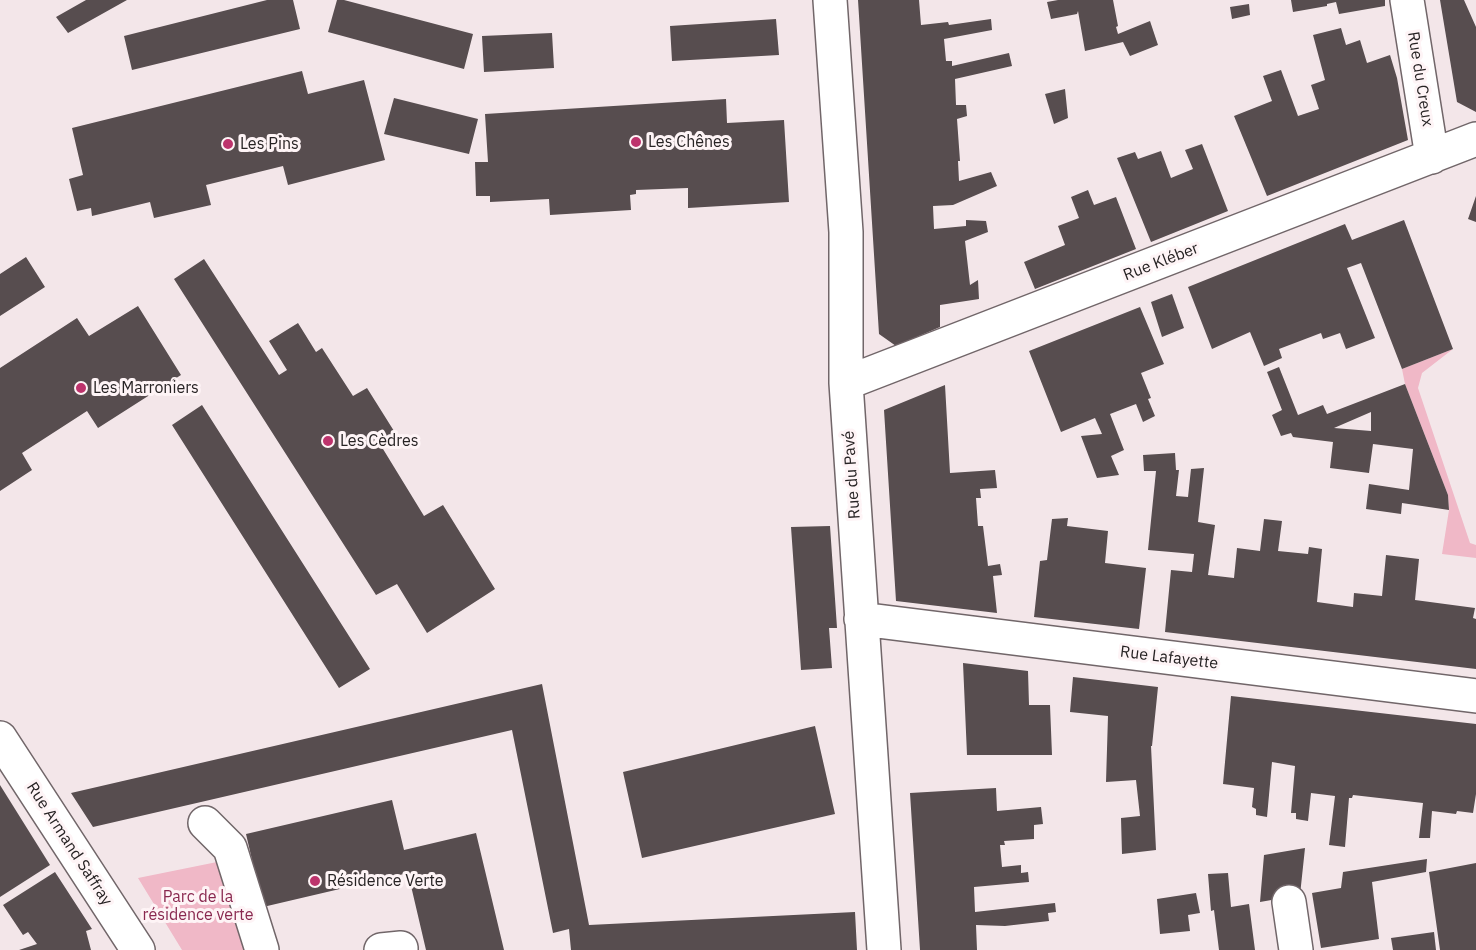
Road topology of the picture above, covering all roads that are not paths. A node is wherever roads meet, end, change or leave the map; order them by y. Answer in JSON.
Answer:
{"nodes":[{"id":1,"x":830,"y":0,"type":"edge"},
{"id":2,"x":1407,"y":0,"type":"edge"},
{"id":3,"x":1476,"y":139,"type":"edge"},
{"id":4,"x":1432,"y":157,"type":"junction"},
{"id":5,"x":846,"y":383,"type":"junction"},
{"id":6,"x":861,"y":619,"type":"junction"},
{"id":7,"x":1476,"y":696,"type":"edge"},
{"id":8,"x":0,"y":738,"type":"edge"},
{"id":9,"x":205,"y":823,"type":"dead end"},
{"id":10,"x":1288,"y":902,"type":"dead end"},
{"id":11,"x":138,"y":950,"type":"edge"},
{"id":12,"x":262,"y":950,"type":"edge"},
{"id":13,"x":381,"y":950,"type":"edge"},
{"id":14,"x":401,"y":950,"type":"edge"},
{"id":15,"x":884,"y":950,"type":"edge"},
{"id":16,"x":1296,"y":950,"type":"edge"}],
"edges":[{"from":1,"to":5,"type":"street","name":"Rue du Pavé"},
{"from":2,"to":4,"type":"street","name":"Rue du Creux"},
{"from":3,"to":4,"type":"street","name":"Rue Kléber"},
{"from":4,"to":5,"type":"street","name":"Rue Kléber"},
{"from":5,"to":6,"type":"street","name":"Rue du Pavé"},
{"from":6,"to":7,"type":"street","name":"Rue Lafayette"},
{"from":6,"to":15,"type":"street","name":"Rue du Pavé"},
{"from":8,"to":11,"type":"street","name":"Rue Armand Saffray"},
{"from":9,"to":12,"type":"street"},
{"from":10,"to":16,"type":"street"},
{"from":13,"to":14,"type":"street"}]}
